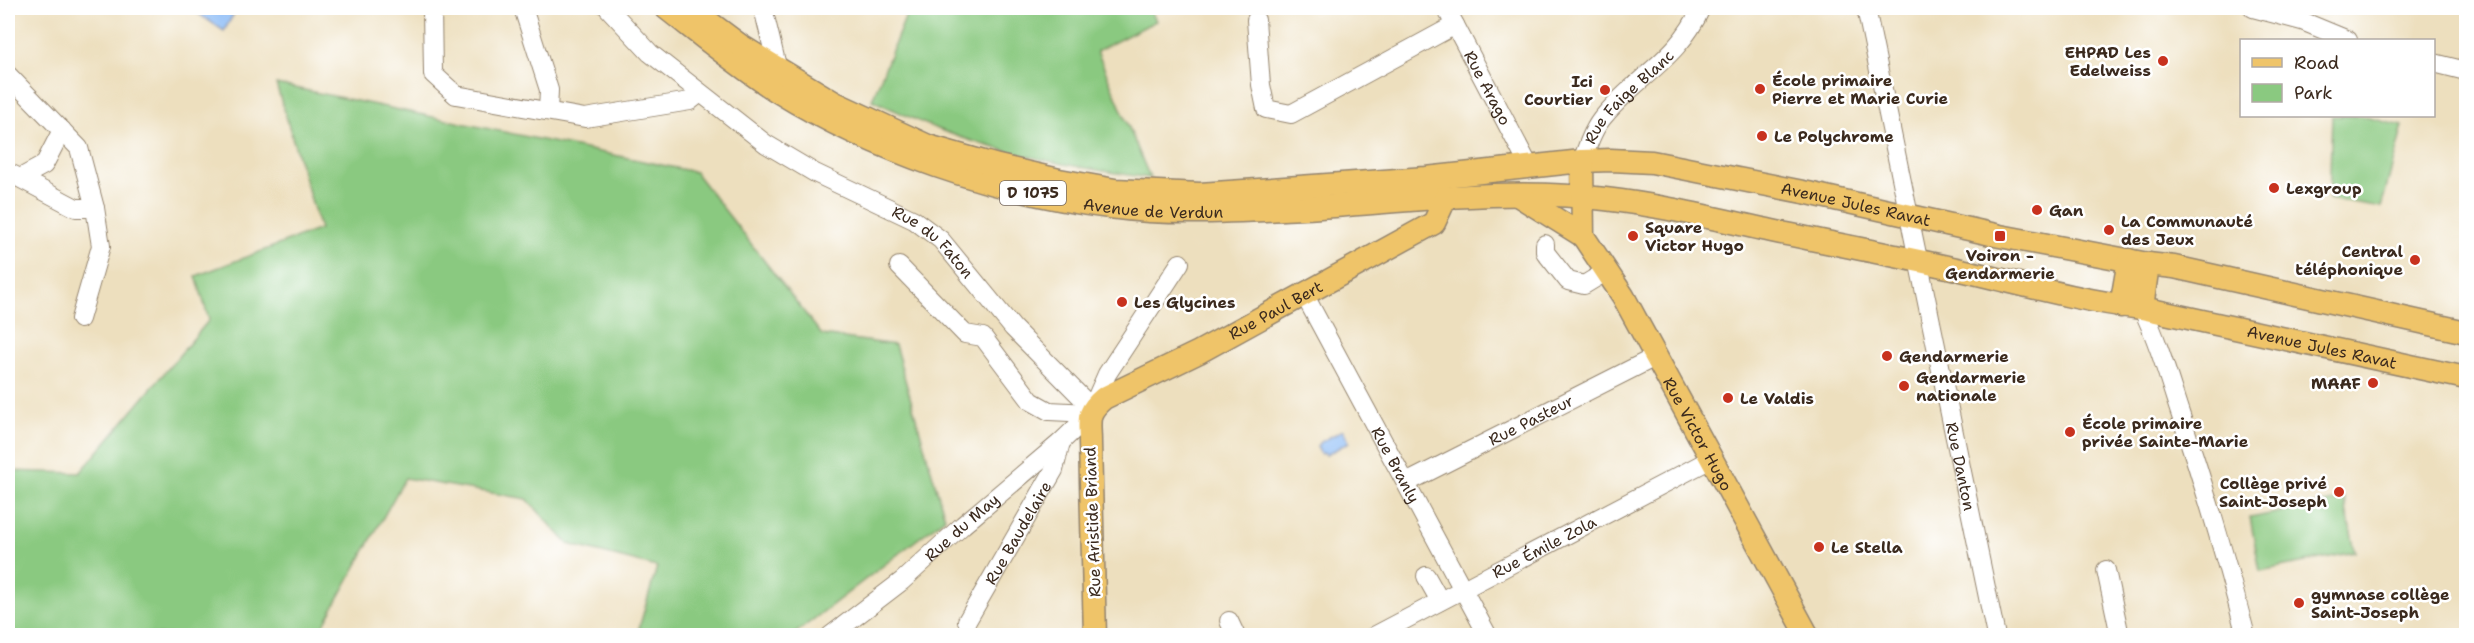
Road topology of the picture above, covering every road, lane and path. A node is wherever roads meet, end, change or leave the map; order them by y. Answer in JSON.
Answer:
{"nodes":[{"id":1,"x":432,"y":8,"type":"edge"},
{"id":2,"x":523,"y":8,"type":"edge"},
{"id":3,"x":608,"y":8,"type":"edge"},
{"id":4,"x":666,"y":8,"type":"edge"},
{"id":5,"x":690,"y":8,"type":"edge"},
{"id":6,"x":763,"y":8,"type":"edge"},
{"id":7,"x":1446,"y":8,"type":"edge"},
{"id":8,"x":1701,"y":8,"type":"edge"},
{"id":9,"x":1866,"y":8,"type":"edge"},
{"id":10,"x":2253,"y":8,"type":"edge"},
{"id":11,"x":1256,"y":20,"type":"dead end"},
{"id":12,"x":1455,"y":25,"type":"junction"},
{"id":13,"x":2346,"y":39,"type":"edge"},
{"id":14,"x":2435,"y":63,"type":"edge"},
{"id":15,"x":778,"y":70,"type":"junction"},
{"id":16,"x":2466,"y":71,"type":"edge"},
{"id":17,"x":8,"y":75,"type":"edge"},
{"id":18,"x":700,"y":93,"type":"junction"},
{"id":19,"x":548,"y":111,"type":"junction"},
{"id":20,"x":62,"y":130,"type":"junction"},
{"id":21,"x":1582,"y":161,"type":"junction"},
{"id":22,"x":1530,"y":168,"type":"junction"},
{"id":23,"x":14,"y":175,"type":"edge"},
{"id":24,"x":1445,"y":187,"type":"junction"},
{"id":25,"x":1520,"y":196,"type":"junction"},
{"id":26,"x":1582,"y":197,"type":"junction"},
{"id":27,"x":94,"y":208,"type":"junction"},
{"id":28,"x":1910,"y":216,"type":"junction"},
{"id":29,"x":1583,"y":236,"type":"junction"},
{"id":30,"x":1545,"y":243,"type":"dead end"},
{"id":31,"x":1919,"y":261,"type":"junction"},
{"id":32,"x":2139,"y":262,"type":"junction"},
{"id":33,"x":1180,"y":263,"type":"dead end"},
{"id":34,"x":899,"y":266,"type":"dead end"},
{"id":35,"x":1607,"y":271,"type":"junction"},
{"id":36,"x":1304,"y":294,"type":"junction"},
{"id":37,"x":2132,"y":307,"type":"junction"},
{"id":38,"x":80,"y":319,"type":"dead end"},
{"id":39,"x":2466,"y":332,"type":"edge"},
{"id":40,"x":1654,"y":357,"type":"junction"},
{"id":41,"x":2465,"y":373,"type":"edge"},
{"id":42,"x":1091,"y":412,"type":"junction"},
{"id":43,"x":1061,"y":442,"type":"junction"},
{"id":44,"x":1713,"y":458,"type":"junction"},
{"id":45,"x":1406,"y":483,"type":"junction"},
{"id":46,"x":2106,"y":570,"type":"dead end"},
{"id":47,"x":1426,"y":576,"type":"dead end"},
{"id":48,"x":1463,"y":589,"type":"junction"},
{"id":49,"x":1440,"y":601,"type":"junction"},
{"id":50,"x":967,"y":621,"type":"dead end"},
{"id":51,"x":830,"y":636,"type":"edge"},
{"id":52,"x":1095,"y":636,"type":"edge"},
{"id":53,"x":1374,"y":636,"type":"edge"},
{"id":54,"x":1488,"y":636,"type":"edge"},
{"id":55,"x":1808,"y":636,"type":"edge"},
{"id":56,"x":1995,"y":636,"type":"edge"},
{"id":57,"x":2120,"y":636,"type":"edge"},
{"id":58,"x":2246,"y":636,"type":"edge"}],
"edges":[{"from":1,"to":19,"type":"street"},
{"from":2,"to":19,"type":"street"},
{"from":3,"to":18,"type":"street","name":"Rue du Faton"},
{"from":4,"to":24,"type":"main road","name":"Avenue de Verdun","number":"D 1075"},
{"from":5,"to":15,"type":"main road","name":"Avenue de Verdun","number":"D 1075"},
{"from":6,"to":15,"type":"street"},
{"from":7,"to":12,"type":"street","name":"Rue Arago"},
{"from":8,"to":21,"type":"street","name":"Rue Faige Blanc"},
{"from":9,"to":28,"type":"street","name":"Rue Danton"},
{"from":10,"to":13,"type":"street"},
{"from":11,"to":12,"type":"street"},
{"from":12,"to":22,"type":"street","name":"Rue Arago"},
{"from":14,"to":16,"type":"street"},
{"from":15,"to":24,"type":"main road","name":"Avenue de Verdun","number":"D 1075"},
{"from":17,"to":20,"type":"street"},
{"from":18,"to":19,"type":"street"},
{"from":18,"to":42,"type":"street","name":"Rue du Faton"},
{"from":20,"to":23,"type":"street"},
{"from":20,"to":27,"type":"street"},
{"from":21,"to":22,"type":"main road","name":"Avenue de Verdun"},
{"from":21,"to":26,"type":"main road","name":"Rue Faige Blanc"},
{"from":21,"to":28,"type":"main road","name":"Avenue Jules Ravat"},
{"from":22,"to":24,"type":"main road","name":"Avenue de Verdun"},
{"from":23,"to":27,"type":"street"},
{"from":24,"to":25,"type":"main road","name":"Avenue de Verdun"},
{"from":24,"to":36,"type":"main road","name":"Rue Paul Bert"},
{"from":25,"to":26,"type":"main road","name":"Avenue de Verdun"},
{"from":25,"to":29,"type":"main road","name":"Rue Victor Hugo"},
{"from":26,"to":29,"type":"main road"},
{"from":26,"to":31,"type":"main road","name":"Avenue Jules Ravat"},
{"from":27,"to":38,"type":"street"},
{"from":28,"to":31,"type":"street","name":"Rue Danton"},
{"from":28,"to":32,"type":"main road","name":"Avenue Jules Ravat"},
{"from":29,"to":35,"type":"main road","name":"Rue Victor Hugo"},
{"from":30,"to":35,"type":"street"},
{"from":31,"to":37,"type":"main road","name":"Avenue Jules Ravat"},
{"from":31,"to":56,"type":"street","name":"Rue Danton"},
{"from":32,"to":37,"type":"main road"},
{"from":32,"to":39,"type":"main road","name":"Avenue Jules Ravat"},
{"from":33,"to":42,"type":"street"},
{"from":34,"to":42,"type":"street"},
{"from":35,"to":40,"type":"main road","name":"Rue Victor Hugo"},
{"from":36,"to":42,"type":"main road","name":"Rue Paul Bert"},
{"from":36,"to":45,"type":"street","name":"Rue Branly"},
{"from":37,"to":41,"type":"main road","name":"Avenue Jules Ravat"},
{"from":37,"to":58,"type":"street"},
{"from":40,"to":44,"type":"main road","name":"Rue Victor Hugo"},
{"from":40,"to":45,"type":"street","name":"Rue Pasteur"},
{"from":42,"to":43,"type":"street","name":"Rue du May"},
{"from":42,"to":52,"type":"main road","name":"Rue Aristide Briand"},
{"from":43,"to":50,"type":"street","name":"Rue Baudelaire"},
{"from":43,"to":51,"type":"street","name":"Rue du May"},
{"from":44,"to":48,"type":"street","name":"Rue Émile Zola"},
{"from":44,"to":55,"type":"main road","name":"Rue Victor Hugo"},
{"from":45,"to":48,"type":"street","name":"Rue Branly"},
{"from":46,"to":57,"type":"street"},
{"from":47,"to":49,"type":"street"},
{"from":48,"to":49,"type":"street","name":"Rue Émile Zola"},
{"from":48,"to":54,"type":"street","name":"Rue Branly"},
{"from":49,"to":53,"type":"street","name":"Rue Émile Zola"}]}
